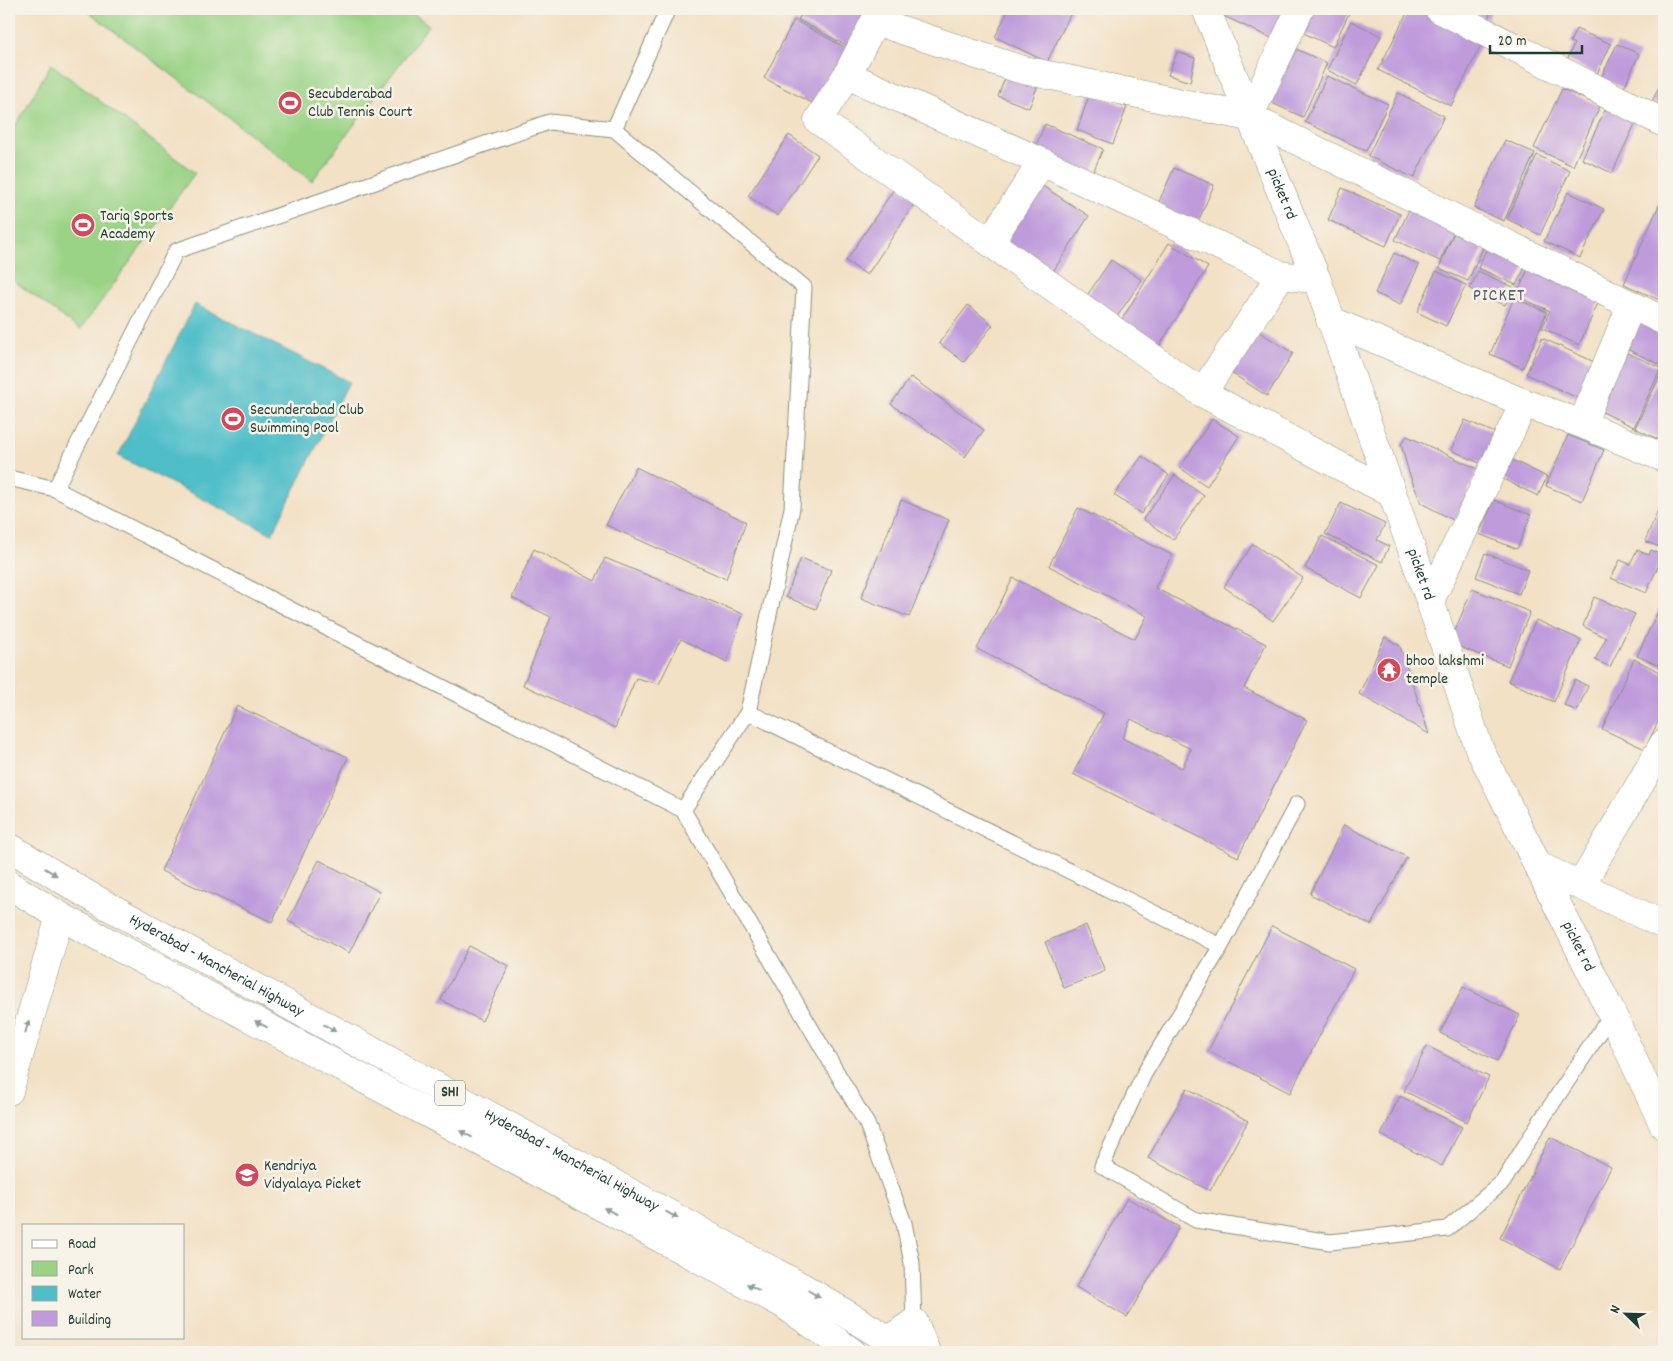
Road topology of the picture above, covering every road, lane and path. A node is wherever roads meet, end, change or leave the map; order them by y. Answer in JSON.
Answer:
{"nodes":[{"id":1,"x":668,"y":9,"type":"edge"},
{"id":2,"x":1206,"y":9,"type":"edge"},
{"id":3,"x":1300,"y":9,"type":"edge"},
{"id":4,"x":1439,"y":9,"type":"edge"},
{"id":5,"x":879,"y":15,"type":"edge"},
{"id":6,"x":847,"y":75,"type":"junction"},
{"id":7,"x":1249,"y":117,"type":"junction"},
{"id":8,"x":1664,"y":123,"type":"edge"},
{"id":9,"x":614,"y":130,"type":"junction"},
{"id":10,"x":1042,"y":162,"type":"junction"},
{"id":11,"x":990,"y":242,"type":"junction"},
{"id":12,"x":1280,"y":275,"type":"junction"},
{"id":13,"x":1316,"y":280,"type":"junction"},
{"id":14,"x":1632,"y":306,"type":"junction"},
{"id":15,"x":1330,"y":320,"type":"junction"},
{"id":16,"x":1664,"y":321,"type":"edge"},
{"id":17,"x":1202,"y":394,"type":"junction"},
{"id":18,"x":1524,"y":403,"type":"junction"},
{"id":19,"x":1582,"y":424,"type":"junction"},
{"id":20,"x":1664,"y":458,"type":"edge"},
{"id":21,"x":9,"y":478,"type":"edge"},
{"id":22,"x":55,"y":489,"type":"junction"},
{"id":23,"x":1391,"y":493,"type":"junction"},
{"id":24,"x":1430,"y":601,"type":"junction"},
{"id":25,"x":748,"y":712,"type":"junction"},
{"id":26,"x":1664,"y":743,"type":"edge"},
{"id":27,"x":1298,"y":804,"type":"dead end"},
{"id":28,"x":683,"y":810,"type":"junction"},
{"id":29,"x":9,"y":847,"type":"edge"},
{"id":30,"x":1537,"y":865,"type":"junction"},
{"id":31,"x":9,"y":885,"type":"edge"},
{"id":32,"x":1580,"y":885,"type":"junction"},
{"id":33,"x":60,"y":916,"type":"junction"},
{"id":34,"x":1664,"y":925,"type":"edge"},
{"id":35,"x":1221,"y":946,"type":"junction"},
{"id":36,"x":1612,"y":1014,"type":"junction"},
{"id":37,"x":9,"y":1091,"type":"edge"},
{"id":38,"x":1664,"y":1126,"type":"edge"},
{"id":39,"x":914,"y":1322,"type":"junction"},
{"id":40,"x":890,"y":1340,"type":"junction"},
{"id":41,"x":852,"y":1352,"type":"edge"},
{"id":42,"x":926,"y":1352,"type":"edge"}],
"edges":[{"from":1,"to":9,"type":"lane"},
{"from":2,"to":7,"type":"street","name":"picket rd"},
{"from":3,"to":7,"type":"street"},
{"from":4,"to":8,"type":"street"},
{"from":5,"to":6,"type":"street"},
{"from":5,"to":7,"type":"street"},
{"from":6,"to":10,"type":"street"},
{"from":6,"to":11,"type":"street"},
{"from":7,"to":13,"type":"street","name":"picket rd"},
{"from":7,"to":14,"type":"street"},
{"from":9,"to":22,"type":"lane"},
{"from":9,"to":25,"type":"lane"},
{"from":10,"to":11,"type":"street"},
{"from":10,"to":12,"type":"street"},
{"from":11,"to":17,"type":"street"},
{"from":12,"to":13,"type":"street"},
{"from":12,"to":17,"type":"street"},
{"from":13,"to":15,"type":"street","name":"picket rd"},
{"from":14,"to":16,"type":"street"},
{"from":14,"to":19,"type":"street"},
{"from":15,"to":18,"type":"street"},
{"from":15,"to":23,"type":"street","name":"picket rd"},
{"from":17,"to":23,"type":"street"},
{"from":18,"to":19,"type":"street"},
{"from":18,"to":24,"type":"street"},
{"from":19,"to":20,"type":"street"},
{"from":21,"to":22,"type":"lane"},
{"from":22,"to":28,"type":"lane"},
{"from":23,"to":24,"type":"street","name":"picket rd"},
{"from":24,"to":30,"type":"street","name":"picket rd"},
{"from":25,"to":28,"type":"lane"},
{"from":25,"to":35,"type":"lane"},
{"from":26,"to":32,"type":"street"},
{"from":27,"to":35,"type":"lane"},
{"from":28,"to":39,"type":"lane"},
{"from":29,"to":40,"type":"street","name":"Hyderabad - Mancherial Highway","number":"SH1","one_way":true},
{"from":30,"to":32,"type":"street"},
{"from":30,"to":36,"type":"street","name":"picket rd"},
{"from":31,"to":33,"type":"street","name":"Hyderabad - Mancherial Highway","number":"SH1"},
{"from":32,"to":34,"type":"street"},
{"from":37,"to":33,"type":"street","one_way":true},
{"from":41,"to":33,"type":"street","name":"Hyderabad - Mancherial Highway","number":"SH1","one_way":true},
{"from":35,"to":36,"type":"lane"},
{"from":36,"to":38,"type":"street","name":"picket rd"},
{"from":39,"to":40,"type":"street"},
{"from":39,"to":42,"type":"street"},
{"from":40,"to":42,"type":"street","name":"Hyderabad - Mancherial Highway","number":"SH1"}]}
